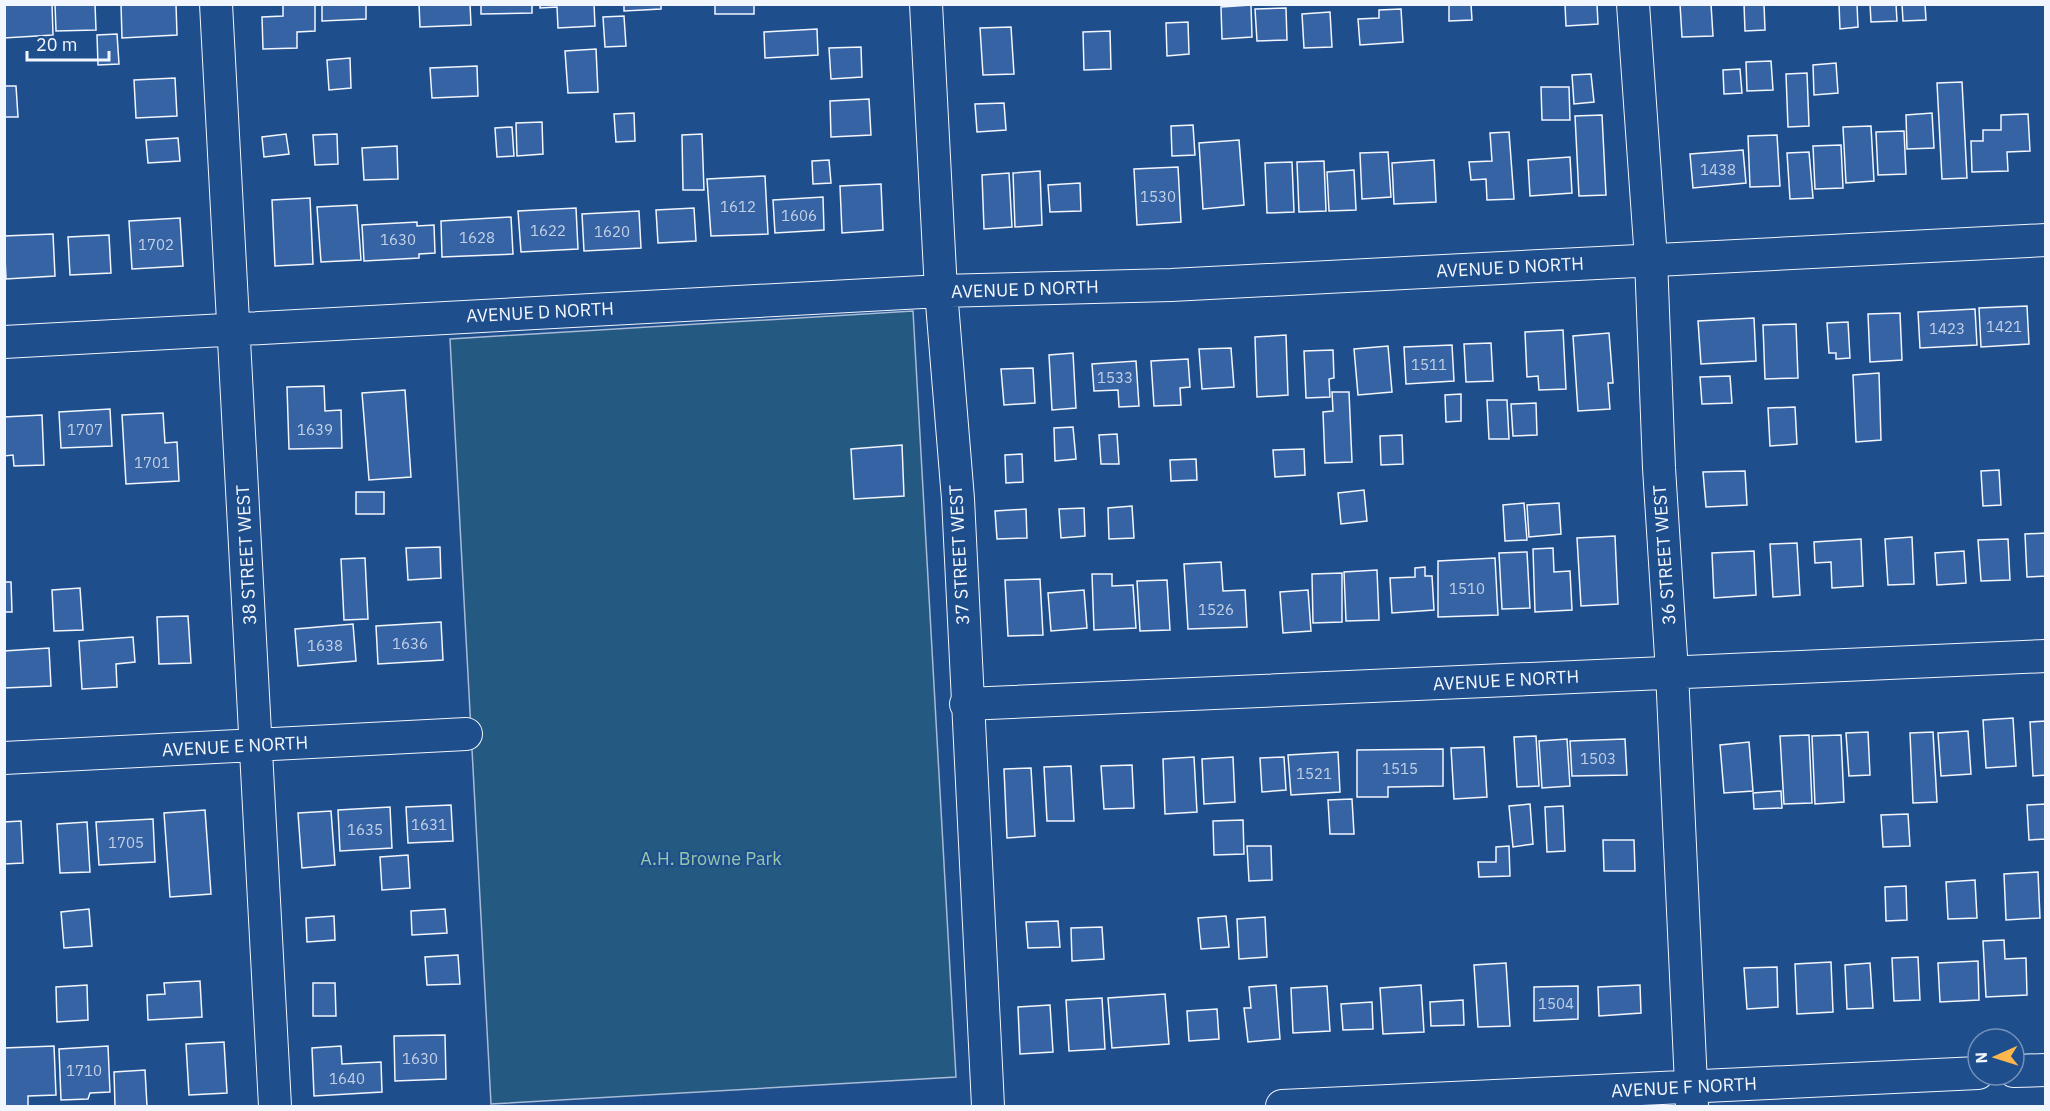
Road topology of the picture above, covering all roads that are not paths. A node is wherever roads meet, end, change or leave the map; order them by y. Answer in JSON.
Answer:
{"nodes":[{"id":1,"x":216,"y":4,"type":"edge"},
{"id":2,"x":926,"y":4,"type":"edge"},
{"id":3,"x":1634,"y":4,"type":"edge"},
{"id":4,"x":2046,"y":240,"type":"edge"},
{"id":5,"x":1651,"y":259,"type":"junction"},
{"id":6,"x":941,"y":291,"type":"junction"},
{"id":7,"x":233,"y":329,"type":"junction"},
{"id":8,"x":4,"y":342,"type":"edge"},
{"id":9,"x":2046,"y":657,"type":"edge"},
{"id":10,"x":1672,"y":672,"type":"junction"},
{"id":11,"x":966,"y":704,"type":"junction"},
{"id":12,"x":466,"y":734,"type":"dead end"},
{"id":13,"x":256,"y":745,"type":"junction"},
{"id":14,"x":4,"y":758,"type":"edge"},
{"id":15,"x":2046,"y":1070,"type":"edge"},
{"id":16,"x":2026,"y":1071,"type":"edge"},
{"id":17,"x":1966,"y":1074,"type":"edge"},
{"id":18,"x":1691,"y":1096,"type":"edge"},
{"id":19,"x":275,"y":1107,"type":"edge"},
{"id":20,"x":987,"y":1107,"type":"edge"},
{"id":21,"x":1281,"y":1107,"type":"edge"}],
"edges":[{"from":1,"to":7,"type":"street","name":"38 STREET WEST"},
{"from":2,"to":6,"type":"street","name":"37 STREET WEST"},
{"from":3,"to":5,"type":"street","name":"36 STREET WEST"},
{"from":4,"to":5,"type":"street","name":"AVENUE D NORTH"},
{"from":5,"to":6,"type":"street","name":"AVENUE D NORTH"},
{"from":5,"to":10,"type":"street","name":"36 STREET WEST"},
{"from":6,"to":7,"type":"street","name":"AVENUE D NORTH"},
{"from":6,"to":11,"type":"street","name":"37 STREET WEST"},
{"from":7,"to":8,"type":"street","name":"AVENUE D NORTH"},
{"from":7,"to":13,"type":"street","name":"38 STREET WEST"},
{"from":9,"to":10,"type":"street","name":"AVENUE E NORTH"},
{"from":10,"to":11,"type":"street","name":"AVENUE E NORTH"},
{"from":10,"to":18,"type":"street","name":"36 STREET WEST"},
{"from":11,"to":20,"type":"street","name":"37 STREET WEST"},
{"from":12,"to":13,"type":"street","name":"AVENUE E NORTH"},
{"from":13,"to":14,"type":"street","name":"AVENUE E NORTH"},
{"from":13,"to":19,"type":"street","name":"38 STREET WEST"},
{"from":15,"to":16,"type":"street"},
{"from":17,"to":18,"type":"street","name":"AVENUE F NORTH"},
{"from":18,"to":21,"type":"street","name":"AVENUE F NORTH"}]}
